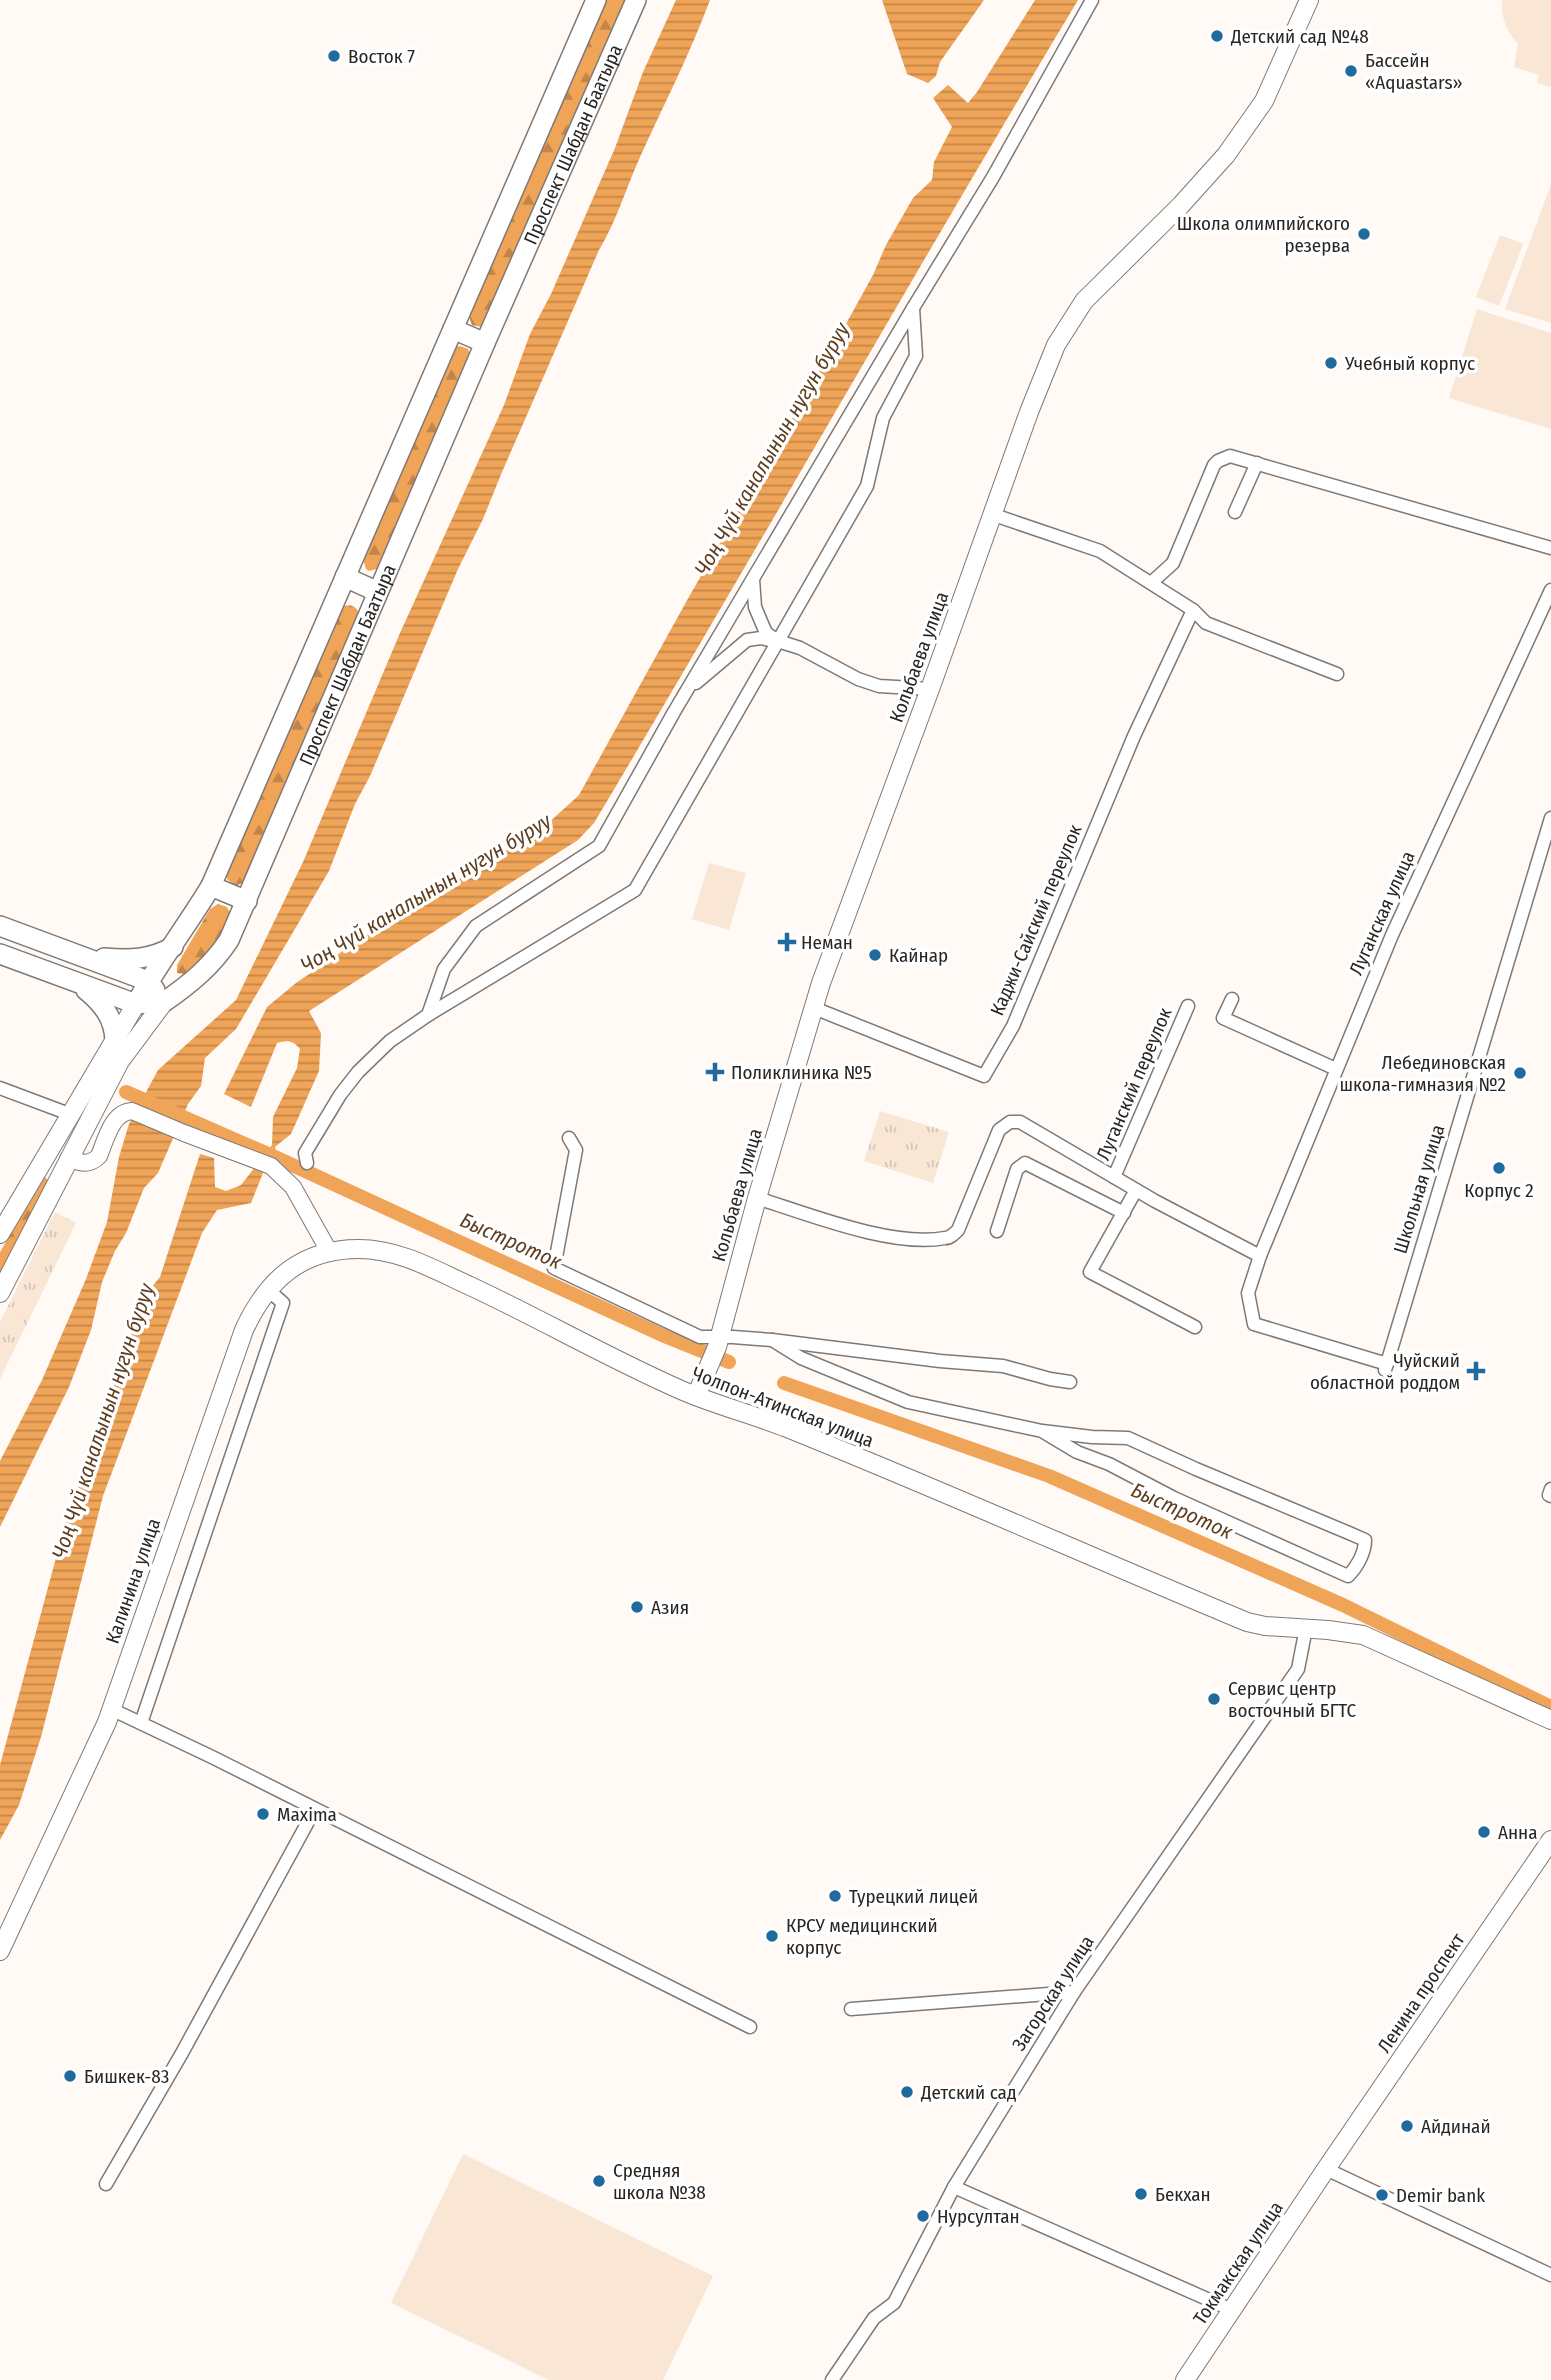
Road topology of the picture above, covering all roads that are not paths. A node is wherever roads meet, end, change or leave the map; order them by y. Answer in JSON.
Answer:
{"nodes":[{"id":1,"x":596,"y":0,"type":"edge"},
{"id":2,"x":636,"y":0,"type":"edge"},
{"id":3,"x":1092,"y":0,"type":"edge"},
{"id":4,"x":1309,"y":0,"type":"edge"},
{"id":5,"x":913,"y":308,"type":"junction"},
{"id":6,"x":453,"y":329,"type":"junction"},
{"id":7,"x":485,"y":343,"type":"junction"},
{"id":8,"x":1257,"y":463,"type":"junction"},
{"id":9,"x":1235,"y":512,"type":"dead end"},
{"id":10,"x":994,"y":515,"type":"junction"},
{"id":11,"x":1551,"y":548,"type":"edge"},
{"id":12,"x":345,"y":577,"type":"junction"},
{"id":13,"x":753,"y":579,"type":"junction"},
{"id":14,"x":1151,"y":583,"type":"junction"},
{"id":15,"x":1551,"y":590,"type":"edge"},
{"id":16,"x":378,"y":592,"type":"junction"},
{"id":17,"x":1193,"y":610,"type":"junction"},
{"id":18,"x":778,"y":641,"type":"junction"},
{"id":19,"x":1336,"y":674,"type":"dead end"},
{"id":20,"x":930,"y":689,"type":"junction"},
{"id":21,"x":687,"y":690,"type":"junction"},
{"id":22,"x":1551,"y":818,"type":"edge"},
{"id":23,"x":211,"y":886,"type":"junction"},
{"id":24,"x":247,"y":901,"type":"junction"},
{"id":25,"x":0,"y":926,"type":"edge"},
{"id":26,"x":173,"y":946,"type":"junction"},
{"id":27,"x":0,"y":954,"type":"edge"},
{"id":28,"x":84,"y":957,"type":"junction"},
{"id":29,"x":74,"y":981,"type":"junction"},
{"id":30,"x":148,"y":981,"type":"junction"},
{"id":31,"x":191,"y":983,"type":"junction"},
{"id":32,"x":1232,"y":999,"type":"dead end"},
{"id":33,"x":164,"y":1002,"type":"junction"},
{"id":34,"x":136,"y":1004,"type":"junction"},
{"id":35,"x":1188,"y":1006,"type":"dead end"},
{"id":36,"x":814,"y":1008,"type":"junction"},
{"id":37,"x":428,"y":1015,"type":"junction"},
{"id":38,"x":116,"y":1040,"type":"junction"},
{"id":39,"x":1336,"y":1069,"type":"junction"},
{"id":40,"x":0,"y":1088,"type":"edge"},
{"id":41,"x":72,"y":1115,"type":"junction"},
{"id":42,"x":569,"y":1138,"type":"dead end"},
{"id":43,"x":68,"y":1159,"type":"junction"},
{"id":44,"x":307,"y":1163,"type":"dead end"},
{"id":45,"x":1114,"y":1177,"type":"junction"},
{"id":46,"x":1136,"y":1190,"type":"junction"},
{"id":47,"x":757,"y":1198,"type":"junction"},
{"id":48,"x":1124,"y":1213,"type":"junction"},
{"id":49,"x":997,"y":1231,"type":"dead end"},
{"id":50,"x":0,"y":1234,"type":"edge"},
{"id":51,"x":330,"y":1253,"type":"junction"},
{"id":52,"x":1260,"y":1256,"type":"junction"},
{"id":53,"x":267,"y":1289,"type":"junction"},
{"id":54,"x":0,"y":1293,"type":"edge"},
{"id":55,"x":1195,"y":1327,"type":"dead end"},
{"id":56,"x":772,"y":1340,"type":"junction"},
{"id":57,"x":718,"y":1342,"type":"junction"},
{"id":58,"x":1386,"y":1367,"type":"joint"},
{"id":59,"x":1070,"y":1382,"type":"dead end"},
{"id":60,"x":696,"y":1396,"type":"junction"},
{"id":61,"x":1042,"y":1431,"type":"junction"},
{"id":62,"x":1551,"y":1489,"type":"edge"},
{"id":63,"x":1551,"y":1496,"type":"edge"},
{"id":64,"x":1306,"y":1629,"type":"junction"},
{"id":65,"x":111,"y":1709,"type":"junction"},
{"id":66,"x":1551,"y":1720,"type":"edge"},
{"id":67,"x":141,"y":1723,"type":"junction"},
{"id":68,"x":315,"y":1809,"type":"junction"},
{"id":69,"x":1551,"y":1840,"type":"edge"},
{"id":70,"x":0,"y":1951,"type":"edge"},
{"id":71,"x":1074,"y":1992,"type":"junction"},
{"id":72,"x":851,"y":2009,"type":"dead end"},
{"id":73,"x":750,"y":2026,"type":"dead end"},
{"id":74,"x":1326,"y":2169,"type":"junction"},
{"id":75,"x":106,"y":2184,"type":"dead end"},
{"id":76,"x":954,"y":2187,"type":"junction"},
{"id":77,"x":1551,"y":2275,"type":"edge"},
{"id":78,"x":1232,"y":2309,"type":"junction"},
{"id":79,"x":832,"y":2380,"type":"edge"},
{"id":80,"x":1185,"y":2380,"type":"edge"}],
"edges":[{"from":1,"to":6,"type":"main road","name":"Проспект Шабдан Баатыра"},
{"from":2,"to":7,"type":"main road","name":"Проспект Шабдан Баатыра"},
{"from":3,"to":5,"type":"street"},
{"from":4,"to":10,"type":"main road","name":"Кольбаева улица"},
{"from":5,"to":13,"type":"street"},
{"from":5,"to":18,"type":"street"},
{"from":6,"to":7,"type":"main road"},
{"from":6,"to":12,"type":"main road","name":"Проспект Шабдан Баатыра"},
{"from":7,"to":16,"type":"main road","name":"Проспект Шабдан Баатыра"},
{"from":8,"to":9,"type":"street"},
{"from":8,"to":11,"type":"street"},
{"from":8,"to":14,"type":"street"},
{"from":10,"to":14,"type":"street"},
{"from":10,"to":20,"type":"main road","name":"Кольбаева улица"},
{"from":12,"to":16,"type":"main road"},
{"from":12,"to":23,"type":"main road","name":"Проспект Шабдан Баатыра"},
{"from":13,"to":18,"type":"street"},
{"from":13,"to":21,"type":"street"},
{"from":14,"to":17,"type":"street"},
{"from":15,"to":39,"type":"street","name":"Луганская улица"},
{"from":16,"to":24,"type":"main road","name":"Проспект Шабдан Баатыра"},
{"from":17,"to":19,"type":"street"},
{"from":17,"to":36,"type":"street","name":"Каджи-Сайский переулок"},
{"from":18,"to":20,"type":"street"},
{"from":18,"to":21,"type":"street"},
{"from":18,"to":37,"type":"street"},
{"from":20,"to":36,"type":"main road","name":"Кольбаева улица"},
{"from":21,"to":37,"type":"street"},
{"from":22,"to":58,"type":"street","name":"Школьная улица"},
{"from":23,"to":24,"type":"main road"},
{"from":23,"to":26,"type":"main road","name":"Проспект Шабдан Баатыра"},
{"from":24,"to":31,"type":"main road","name":"Проспект Шабдан Баатыра"},
{"from":25,"to":28,"type":"main road"},
{"from":26,"to":28,"type":"main road"},
{"from":26,"to":30,"type":"main road","name":"Проспект Шабдан Баатыра"},
{"from":26,"to":31,"type":"main road"},
{"from":27,"to":29,"type":"main road"},
{"from":28,"to":30,"type":"main road"},
{"from":29,"to":34,"type":"main road"},
{"from":29,"to":38,"type":"main road"},
{"from":30,"to":33,"type":"main road"},
{"from":30,"to":34,"type":"main road","name":"Проспект Шабдан Баатыра"},
{"from":31,"to":33,"type":"main road","name":"Проспект Шабдан Баатыра"},
{"from":32,"to":39,"type":"street"},
{"from":33,"to":34,"type":"main road"},
{"from":33,"to":43,"type":"main road","name":"Проспект Шабдан Баатыра"},
{"from":34,"to":38,"type":"main road","name":"Проспект Шабдан Баатыра"},
{"from":35,"to":45,"type":"street","name":"Луганский переулок"},
{"from":36,"to":47,"type":"main road","name":"Кольбаева улица"},
{"from":37,"to":44,"type":"street"},
{"from":38,"to":41,"type":"main road","name":"Проспект Шабдан Баатыра"},
{"from":39,"to":52,"type":"street","name":"Луганская улица"},
{"from":40,"to":41,"type":"street"},
{"from":41,"to":50,"type":"main road","name":"Проспект Шабдан Баатыра"},
{"from":42,"to":57,"type":"street"},
{"from":43,"to":51,"type":"street"},
{"from":43,"to":54,"type":"main road","name":"Проспект Шабдан Баатыра"},
{"from":45,"to":46,"type":"street"},
{"from":45,"to":47,"type":"street"},
{"from":46,"to":48,"type":"street"},
{"from":46,"to":52,"type":"street"},
{"from":47,"to":57,"type":"main road","name":"Кольбаева улица"},
{"from":48,"to":49,"type":"street"},
{"from":48,"to":55,"type":"street"},
{"from":51,"to":53,"type":"main road","name":"Калинина улица"},
{"from":51,"to":60,"type":"main road","name":"Чолпон-Атинская улица"},
{"from":52,"to":58,"type":"street","name":"Луганская улица"},
{"from":53,"to":65,"type":"main road","name":"Калинина улица"},
{"from":53,"to":67,"type":"street"},
{"from":56,"to":57,"type":"street"},
{"from":56,"to":59,"type":"street"},
{"from":56,"to":61,"type":"street"},
{"from":57,"to":60,"type":"main road","name":"Кольбаева улица"},
{"from":60,"to":64,"type":"main road","name":"Чолпон-Атинская улица"},
{"from":61,"to":61,"type":"street"},
{"from":62,"to":63,"type":"street"},
{"from":64,"to":66,"type":"main road","name":"Чолпон-Атинская улица"},
{"from":64,"to":71,"type":"street","name":"Загорская улица"},
{"from":65,"to":67,"type":"street"},
{"from":65,"to":70,"type":"main road","name":"Калинина улица"},
{"from":67,"to":68,"type":"street"},
{"from":68,"to":73,"type":"street"},
{"from":68,"to":75,"type":"street"},
{"from":69,"to":74,"type":"main road","name":"Ленина проспект"},
{"from":71,"to":72,"type":"street"},
{"from":71,"to":76,"type":"street","name":"Загорская улица"},
{"from":74,"to":77,"type":"street"},
{"from":74,"to":78,"type":"main road","name":"Токмакская улица"},
{"from":76,"to":78,"type":"street"},
{"from":76,"to":79,"type":"street","name":"Загорская улица"},
{"from":78,"to":80,"type":"main road","name":"Токмакская улица"}]}
